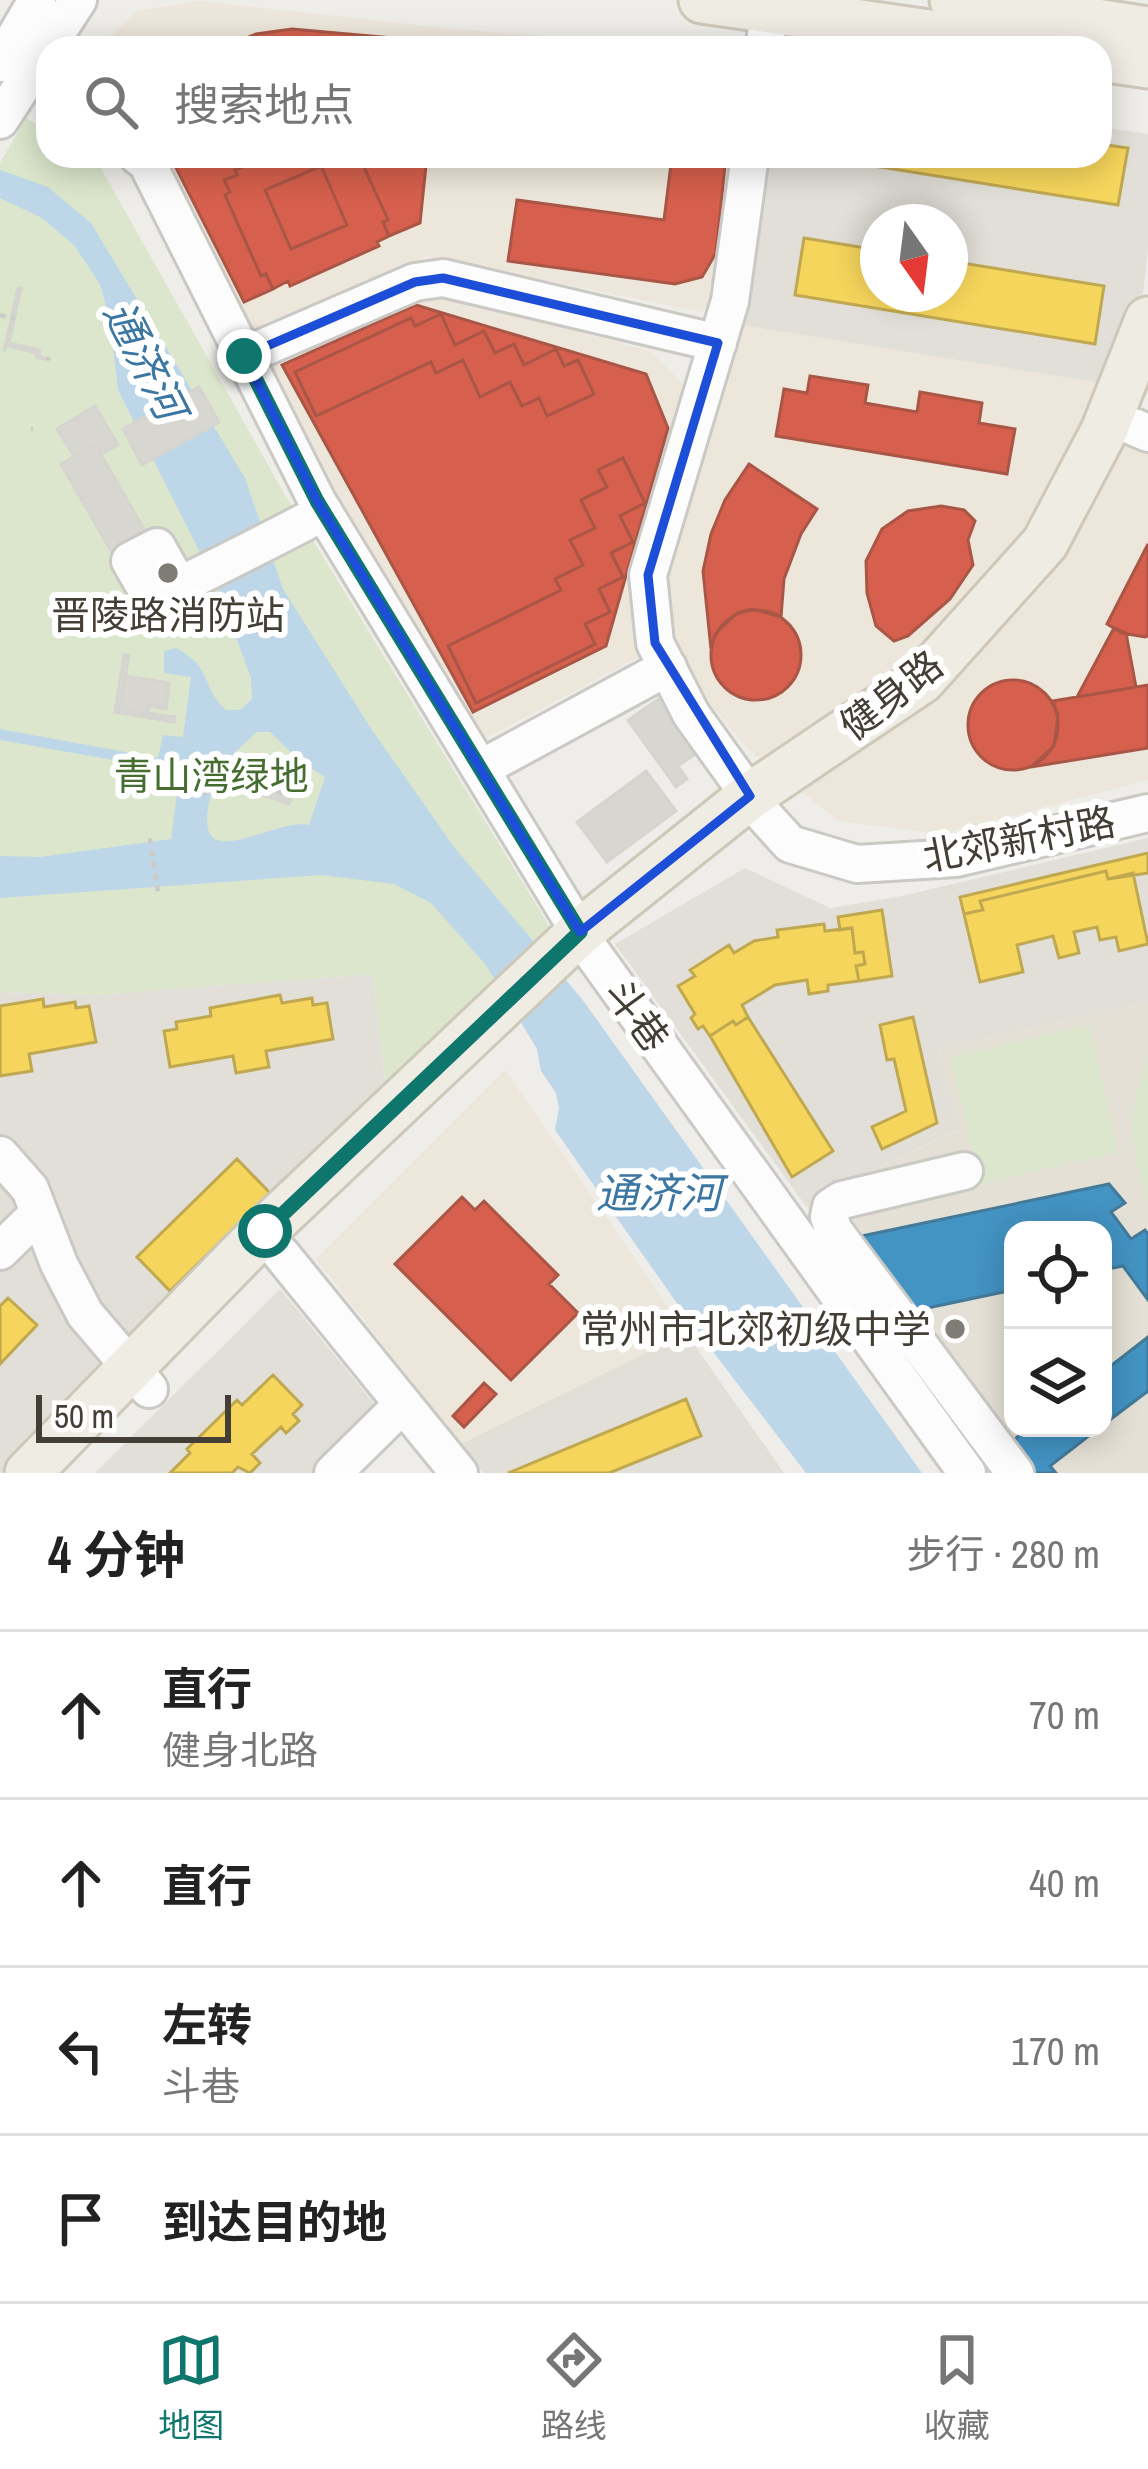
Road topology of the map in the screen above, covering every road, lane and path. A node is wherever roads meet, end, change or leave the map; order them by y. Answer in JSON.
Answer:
{"nodes":[{"id":1,"x":38,"y":0,"type":"edge"},
{"id":2,"x":77,"y":0,"type":"edge"},
{"id":3,"x":702,"y":0,"type":"edge"},
{"id":4,"x":952,"y":0,"type":"edge"},
{"id":5,"x":767,"y":29,"type":"edge"},
{"id":6,"x":1148,"y":30,"type":"edge"},
{"id":7,"x":54,"y":36,"type":"edge"},
{"id":8,"x":865,"y":36,"type":"edge"},
{"id":9,"x":1112,"y":60,"type":"edge"},
{"id":10,"x":1148,"y":65,"type":"edge"},
{"id":11,"x":23,"y":84,"type":"edge"},
{"id":12,"x":0,"y":120,"type":"edge"},
{"id":13,"x":150,"y":168,"type":"edge"},
{"id":14,"x":747,"y":168,"type":"edge"},
{"id":15,"x":0,"y":315,"type":"edge"},
{"id":16,"x":14,"y":319,"type":"dead end"},
{"id":17,"x":1148,"y":320,"type":"edge"},
{"id":18,"x":718,"y":343,"type":"junction"},
{"id":19,"x":244,"y":356,"type":"junction"},
{"id":20,"x":1143,"y":417,"type":"edge"},
{"id":21,"x":324,"y":512,"type":"junction"},
{"id":22,"x":191,"y":580,"type":"dead end"},
{"id":23,"x":668,"y":668,"type":"junction"},
{"id":24,"x":480,"y":769,"type":"junction"},
{"id":25,"x":254,"y":783,"type":"dead end"},
{"id":26,"x":178,"y":784,"type":"dead end"},
{"id":27,"x":210,"y":795,"type":"dead end"},
{"id":28,"x":292,"y":797,"type":"dead end"},
{"id":29,"x":756,"y":805,"type":"junction"},
{"id":30,"x":1148,"y":813,"type":"edge"},
{"id":31,"x":150,"y":838,"type":"dead end"},
{"id":32,"x":158,"y":892,"type":"dead end"},
{"id":33,"x":586,"y":942,"type":"junction"},
{"id":34,"x":470,"y":1051,"type":"junction"},
{"id":35,"x":0,"y":1155,"type":"edge"},
{"id":36,"x":964,"y":1171,"type":"dead end"},
{"id":37,"x":39,"y":1213,"type":"junction"},
{"id":38,"x":0,"y":1251,"type":"edge"},
{"id":39,"x":281,"y":1254,"type":"junction"},
{"id":40,"x":140,"y":1379,"type":"junction"},
{"id":41,"x":403,"y":1404,"type":"junction"},
{"id":42,"x":28,"y":1473,"type":"edge"},
{"id":43,"x":67,"y":1473,"type":"edge"},
{"id":44,"x":333,"y":1473,"type":"edge"},
{"id":45,"x":459,"y":1473,"type":"edge"},
{"id":46,"x":967,"y":1473,"type":"edge"},
{"id":47,"x":1015,"y":1473,"type":"edge"}],
"edges":[{"from":1,"to":11,"type":"street"},
{"from":2,"to":7,"type":"street"},
{"from":3,"to":5,"type":"main road"},
{"from":4,"to":6,"type":"main road"},
{"from":5,"to":8,"type":"main road"},
{"from":9,"to":10,"type":"main road"},
{"from":11,"to":12,"type":"street"},
{"from":13,"to":19,"type":"street","name":"斗巷"},
{"from":14,"to":18,"type":"street","name":"北郊新村路"},
{"from":15,"to":16,"type":"path"},
{"from":17,"to":29,"type":"main road","name":"健身路"},
{"from":18,"to":19,"type":"street"},
{"from":18,"to":23,"type":"street","name":"北郊新村路"},
{"from":19,"to":21,"type":"street","name":"斗巷"},
{"from":20,"to":29,"type":"main road","name":"健身路"},
{"from":21,"to":22,"type":"street"},
{"from":21,"to":24,"type":"street","name":"斗巷"},
{"from":23,"to":24,"type":"street"},
{"from":23,"to":29,"type":"street","name":"北郊新村路"},
{"from":24,"to":33,"type":"street","name":"斗巷"},
{"from":25,"to":28,"type":"path"},
{"from":26,"to":27,"type":"path"},
{"from":29,"to":30,"type":"street","name":"北郊新村路"},
{"from":29,"to":33,"type":"main road","name":"健身路"},
{"from":31,"to":32,"type":"path"},
{"from":33,"to":34,"type":"main road","name":"健身路"},
{"from":33,"to":46,"type":"street","name":"斗巷"},
{"from":34,"to":39,"type":"main road"},
{"from":34,"to":40,"type":"main road"},
{"from":35,"to":37,"type":"street"},
{"from":36,"to":47,"type":"street"},
{"from":37,"to":38,"type":"street"},
{"from":37,"to":40,"type":"street"},
{"from":39,"to":40,"type":"main road"},
{"from":39,"to":41,"type":"street"},
{"from":40,"to":42,"type":"main road"},
{"from":40,"to":43,"type":"main road"},
{"from":41,"to":44,"type":"street"},
{"from":41,"to":45,"type":"street"}]}
